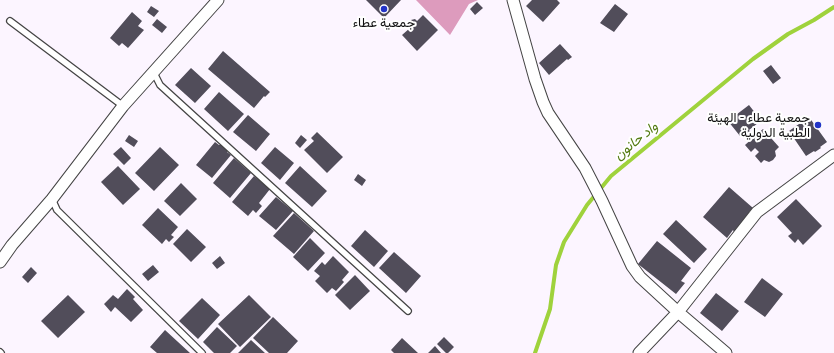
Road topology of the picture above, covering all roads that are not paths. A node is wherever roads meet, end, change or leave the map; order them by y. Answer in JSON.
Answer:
{"nodes":[{"id":1,"x":218,"y":0,"type":"edge"},
{"id":2,"x":513,"y":0,"type":"edge"},
{"id":3,"x":10,"y":21,"type":"dead end"},
{"id":4,"x":154,"y":73,"type":"junction"},
{"id":5,"x":123,"y":106,"type":"junction"},
{"id":6,"x":834,"y":156,"type":"edge"},
{"id":7,"x":52,"y":199,"type":"junction"},
{"id":8,"x":0,"y":262,"type":"edge"},
{"id":9,"x":408,"y":311,"type":"dead end"},
{"id":10,"x":678,"y":312,"type":"junction"},
{"id":11,"x":202,"y":353,"type":"edge"},
{"id":12,"x":639,"y":353,"type":"edge"},
{"id":13,"x":726,"y":353,"type":"edge"}],
"edges":[{"from":1,"to":4,"type":"street"},
{"from":2,"to":10,"type":"street"},
{"from":3,"to":5,"type":"lane"},
{"from":4,"to":5,"type":"street"},
{"from":4,"to":9,"type":"lane"},
{"from":5,"to":7,"type":"street"},
{"from":6,"to":10,"type":"street"},
{"from":7,"to":8,"type":"street"},
{"from":7,"to":11,"type":"lane"},
{"from":10,"to":12,"type":"street"},
{"from":10,"to":13,"type":"street"}]}
